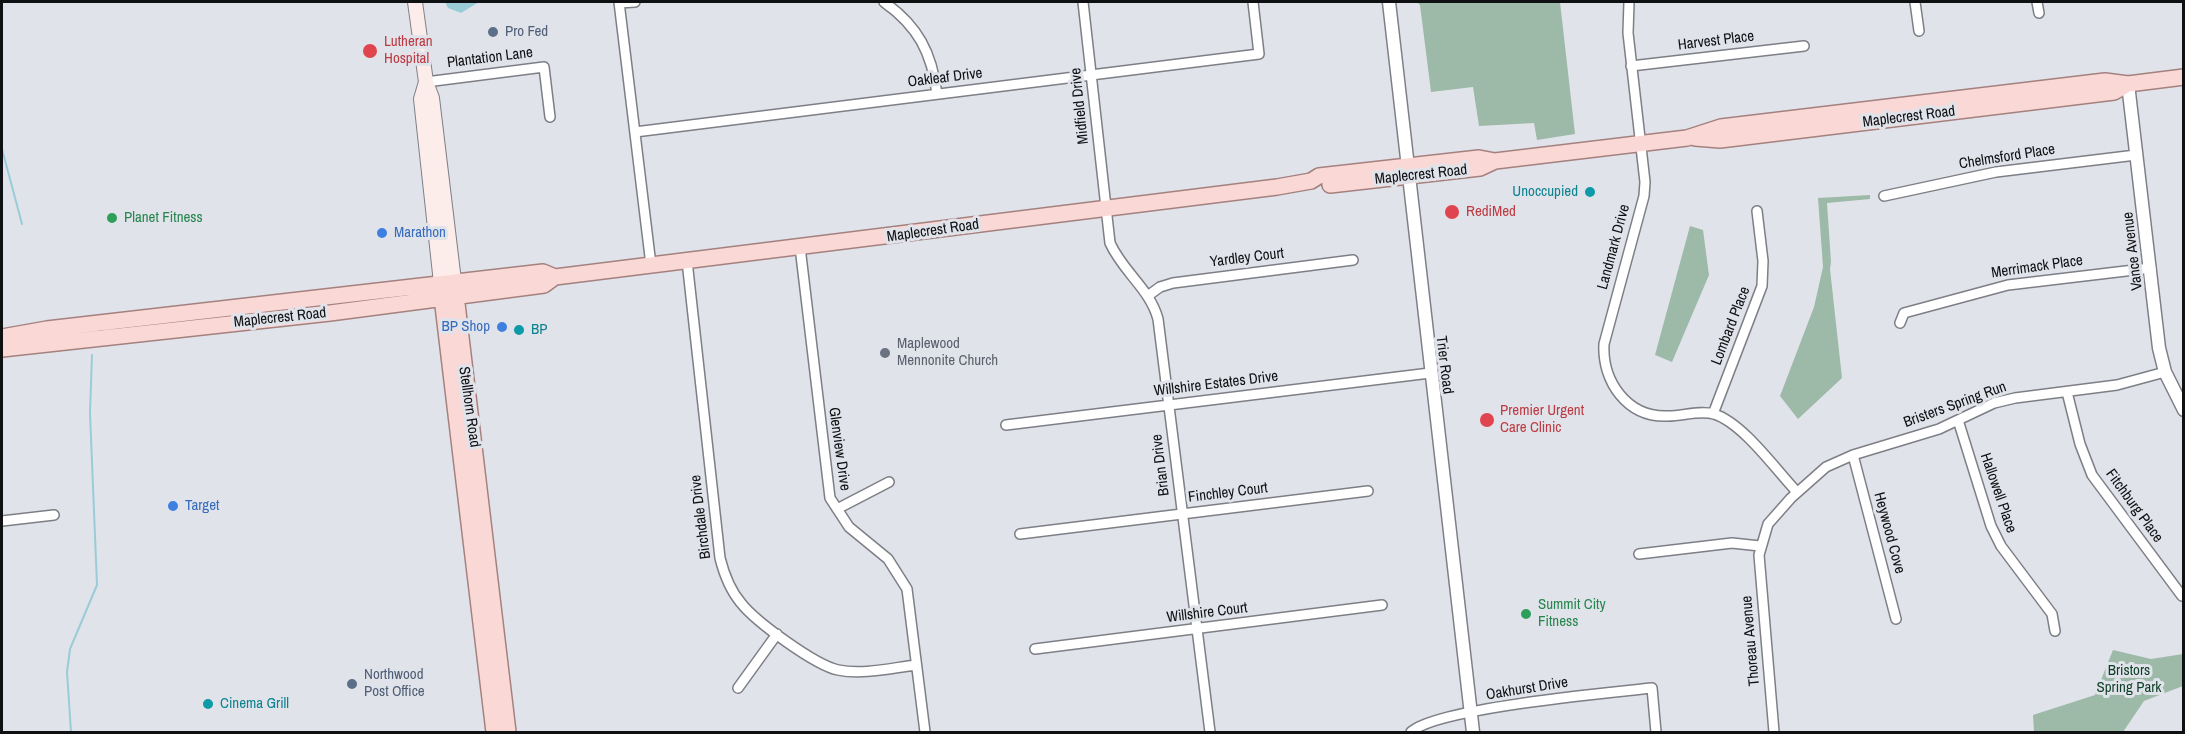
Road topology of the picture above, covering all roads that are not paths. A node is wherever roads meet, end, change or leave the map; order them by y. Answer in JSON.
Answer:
{"nodes":[{"id":1,"x":415,"y":2,"type":"edge"},
{"id":2,"x":619,"y":2,"type":"edge"},
{"id":3,"x":634,"y":2,"type":"edge"},
{"id":4,"x":884,"y":2,"type":"edge"},
{"id":5,"x":1083,"y":2,"type":"edge"},
{"id":6,"x":1253,"y":2,"type":"edge"},
{"id":7,"x":1389,"y":2,"type":"edge"},
{"id":8,"x":1629,"y":2,"type":"edge"},
{"id":9,"x":1915,"y":2,"type":"edge"},
{"id":10,"x":2037,"y":2,"type":"edge"},
{"id":11,"x":2039,"y":14,"type":"dead end"},
{"id":12,"x":1919,"y":31,"type":"dead end"},
{"id":13,"x":1804,"y":46,"type":"dead end"},
{"id":14,"x":1632,"y":66,"type":"junction"},
{"id":15,"x":1091,"y":75,"type":"junction"},
{"id":16,"x":2184,"y":77,"type":"edge"},
{"id":17,"x":426,"y":82,"type":"junction"},
{"id":18,"x":2128,"y":84,"type":"junction"},
{"id":19,"x":937,"y":94,"type":"junction"},
{"id":20,"x":550,"y":117,"type":"dead end"},
{"id":21,"x":635,"y":132,"type":"junction"},
{"id":22,"x":1641,"y":143,"type":"junction"},
{"id":23,"x":2136,"y":155,"type":"junction"},
{"id":24,"x":1407,"y":171,"type":"junction"},
{"id":25,"x":1884,"y":196,"type":"dead end"},
{"id":26,"x":1106,"y":208,"type":"junction"},
{"id":27,"x":1757,"y":211,"type":"dead end"},
{"id":28,"x":800,"y":248,"type":"junction"},
{"id":29,"x":1353,"y":260,"type":"dead end"},
{"id":30,"x":687,"y":261,"type":"junction"},
{"id":31,"x":651,"y":265,"type":"junction"},
{"id":32,"x":2151,"y":268,"type":"junction"},
{"id":33,"x":448,"y":289,"type":"junction"},
{"id":34,"x":1149,"y":295,"type":"junction"},
{"id":35,"x":1900,"y":323,"type":"dead end"},
{"id":36,"x":2,"y":337,"type":"edge"},
{"id":37,"x":2,"y":349,"type":"edge"},
{"id":38,"x":2165,"y":372,"type":"junction"},
{"id":39,"x":1430,"y":373,"type":"junction"},
{"id":40,"x":2067,"y":392,"type":"junction"},
{"id":41,"x":1169,"y":405,"type":"junction"},
{"id":42,"x":2184,"y":410,"type":"edge"},
{"id":43,"x":1713,"y":414,"type":"junction"},
{"id":44,"x":1958,"y":420,"type":"junction"},
{"id":45,"x":1006,"y":425,"type":"dead end"},
{"id":46,"x":1853,"y":455,"type":"junction"},
{"id":47,"x":889,"y":482,"type":"dead end"},
{"id":48,"x":1368,"y":491,"type":"dead end"},
{"id":49,"x":1797,"y":492,"type":"junction"},
{"id":50,"x":837,"y":509,"type":"junction"},
{"id":51,"x":1182,"y":514,"type":"junction"},
{"id":52,"x":54,"y":515,"type":"dead end"},
{"id":53,"x":2,"y":521,"type":"edge"},
{"id":54,"x":1020,"y":534,"type":"dead end"},
{"id":55,"x":1760,"y":546,"type":"junction"},
{"id":56,"x":1639,"y":554,"type":"dead end"},
{"id":57,"x":2182,"y":596,"type":"dead end"},
{"id":58,"x":1382,"y":606,"type":"dead end"},
{"id":59,"x":1896,"y":619,"type":"dead end"},
{"id":60,"x":1197,"y":629,"type":"junction"},
{"id":61,"x":2055,"y":632,"type":"dead end"},
{"id":62,"x":777,"y":634,"type":"junction"},
{"id":63,"x":1035,"y":649,"type":"dead end"},
{"id":64,"x":916,"y":665,"type":"junction"},
{"id":65,"x":738,"y":688,"type":"dead end"},
{"id":66,"x":1471,"y":713,"type":"junction"},
{"id":67,"x":494,"y":732,"type":"edge"},
{"id":68,"x":508,"y":732,"type":"edge"},
{"id":69,"x":925,"y":732,"type":"edge"},
{"id":70,"x":1210,"y":732,"type":"edge"},
{"id":71,"x":1411,"y":732,"type":"edge"},
{"id":72,"x":1473,"y":732,"type":"edge"},
{"id":73,"x":1656,"y":732,"type":"edge"},
{"id":74,"x":1774,"y":732,"type":"edge"}],
"edges":[{"from":1,"to":17,"type":"main road","name":"Stellhorn Road"},
{"from":2,"to":3,"type":"street"},
{"from":2,"to":21,"type":"street"},
{"from":4,"to":19,"type":"street"},
{"from":5,"to":15,"type":"street","name":"Midfield Drive"},
{"from":6,"to":15,"type":"street","name":"Oakleaf Drive"},
{"from":7,"to":24,"type":"street","name":"Trier Road"},
{"from":8,"to":14,"type":"street","name":"Landmark Drive"},
{"from":9,"to":12,"type":"street"},
{"from":10,"to":11,"type":"street"},
{"from":13,"to":14,"type":"street","name":"Harvest Place"},
{"from":14,"to":22,"type":"street","name":"Landmark Drive"},
{"from":15,"to":19,"type":"street","name":"Oakleaf Drive"},
{"from":15,"to":26,"type":"street","name":"Midfield Drive"},
{"from":16,"to":18,"type":"main road","name":"Maplecrest Road"},
{"from":17,"to":20,"type":"street","name":"Plantation Lane"},
{"from":17,"to":33,"type":"main road","name":"Stellhorn Road"},
{"from":18,"to":22,"type":"main road","name":"Maplecrest Road"},
{"from":18,"to":23,"type":"street","name":"Vance Avenue"},
{"from":19,"to":21,"type":"street","name":"Oakleaf Drive"},
{"from":21,"to":31,"type":"street"},
{"from":22,"to":24,"type":"main road","name":"Maplecrest Road"},
{"from":22,"to":43,"type":"street","name":"Landmark Drive"},
{"from":23,"to":25,"type":"street","name":"Chelmsford Place"},
{"from":23,"to":32,"type":"street","name":"Vance Avenue"},
{"from":24,"to":26,"type":"main road","name":"Maplecrest Road"},
{"from":24,"to":39,"type":"street","name":"Trier Road"},
{"from":26,"to":28,"type":"main road","name":"Maplecrest Road"},
{"from":26,"to":34,"type":"street","name":"Brian Drive"},
{"from":27,"to":43,"type":"street","name":"Lombard Place"},
{"from":28,"to":30,"type":"main road","name":"Maplecrest Road"},
{"from":28,"to":50,"type":"street","name":"Glenview Drive"},
{"from":29,"to":34,"type":"street","name":"Yardley Court"},
{"from":30,"to":31,"type":"main road","name":"Maplecrest Road"},
{"from":30,"to":62,"type":"street","name":"Birchdale Drive"},
{"from":31,"to":33,"type":"main road","name":"Maplecrest Road"},
{"from":32,"to":35,"type":"street","name":"Merrimack Place"},
{"from":32,"to":38,"type":"street","name":"Vance Avenue"},
{"from":33,"to":36,"type":"main road","name":"Maplecrest Road"},
{"from":33,"to":37,"type":"main road","name":"Maplecrest Road"},
{"from":33,"to":67,"type":"main road","name":"Stellhorn Road"},
{"from":33,"to":68,"type":"main road","name":"Stellhorn Road"},
{"from":34,"to":41,"type":"street","name":"Brian Drive"},
{"from":38,"to":40,"type":"street","name":"Bristers Spring Run"},
{"from":38,"to":42,"type":"street","name":"Vance Avenue"},
{"from":39,"to":41,"type":"street","name":"Willshire Estates Drive"},
{"from":39,"to":66,"type":"street","name":"Trier Road"},
{"from":40,"to":44,"type":"street","name":"Bristers Spring Run"},
{"from":40,"to":57,"type":"street","name":"Fitchburg Place"},
{"from":41,"to":45,"type":"street","name":"Willshire Estates Drive"},
{"from":41,"to":51,"type":"street","name":"Brian Drive"},
{"from":43,"to":49,"type":"street"},
{"from":44,"to":46,"type":"street","name":"Bristers Spring Run"},
{"from":44,"to":61,"type":"street","name":"Hallowell Place"},
{"from":46,"to":49,"type":"street","name":"Bristers Spring Run"},
{"from":46,"to":59,"type":"street","name":"Heywood Cove"},
{"from":47,"to":50,"type":"street"},
{"from":48,"to":51,"type":"street","name":"Finchley Court"},
{"from":49,"to":55,"type":"street","name":"Bristers Spring Run"},
{"from":50,"to":64,"type":"street","name":"Glenview Drive"},
{"from":51,"to":54,"type":"street","name":"Finchley Court"},
{"from":51,"to":60,"type":"street","name":"Brian Drive"},
{"from":52,"to":53,"type":"street"},
{"from":55,"to":56,"type":"street"},
{"from":55,"to":74,"type":"street","name":"Thoreau Avenue"},
{"from":58,"to":60,"type":"street","name":"Willshire Court"},
{"from":60,"to":63,"type":"street","name":"Willshire Court"},
{"from":60,"to":70,"type":"street","name":"Brian Drive"},
{"from":62,"to":64,"type":"street","name":"Birchdale Drive"},
{"from":62,"to":65,"type":"street"},
{"from":64,"to":69,"type":"street","name":"Glenview Drive"},
{"from":66,"to":71,"type":"street","name":"Oakhurst Drive"},
{"from":66,"to":72,"type":"street","name":"Trier Road"},
{"from":66,"to":73,"type":"street","name":"Oakhurst Drive"}]}
